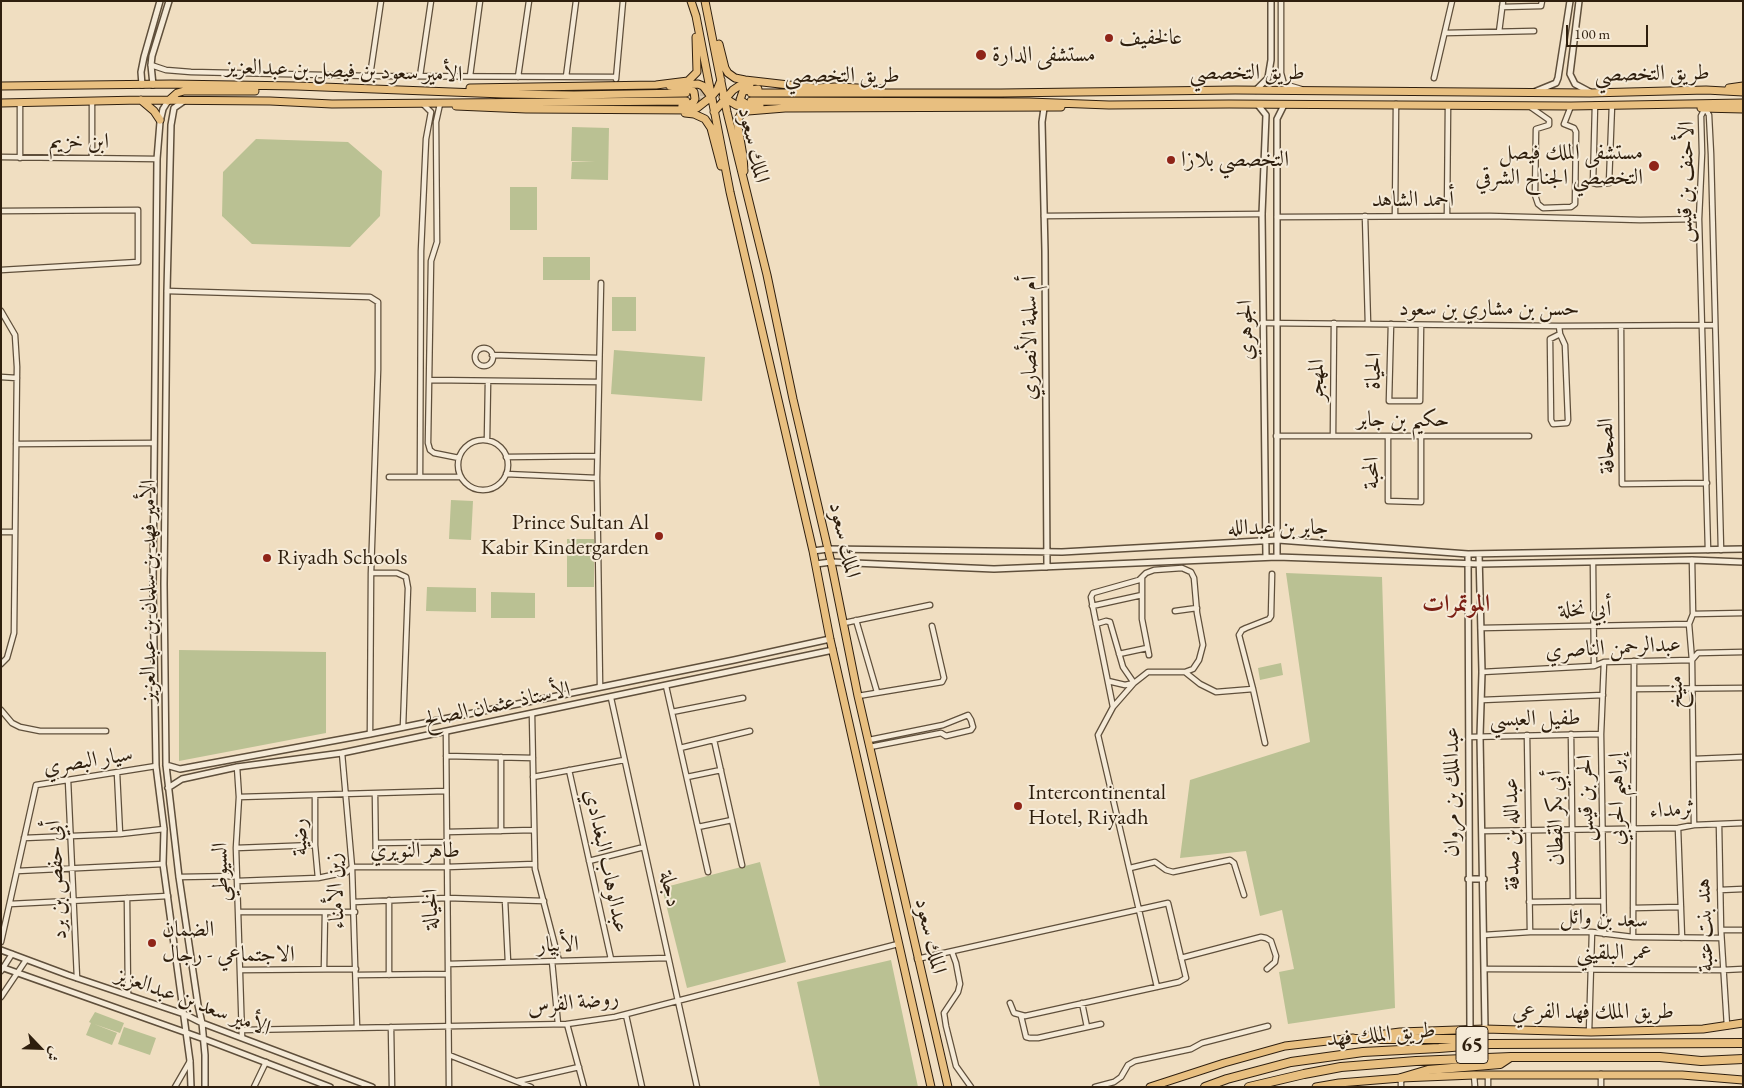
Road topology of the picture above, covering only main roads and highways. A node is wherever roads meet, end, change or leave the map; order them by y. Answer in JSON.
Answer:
{"nodes":[{"id":1,"x":692,"y":1,"type":"edge"},
{"id":2,"x":705,"y":1,"type":"edge"},
{"id":3,"x":709,"y":14,"type":"junction"},
{"id":4,"x":696,"y":16,"type":"junction"},
{"id":5,"x":707,"y":78,"type":"junction"},
{"id":6,"x":721,"y":80,"type":"junction"},
{"id":7,"x":656,"y":85,"type":"junction"},
{"id":8,"x":1,"y":86,"type":"edge"},
{"id":9,"x":272,"y":86,"type":"junction"},
{"id":10,"x":1743,"y":86,"type":"edge"},
{"id":11,"x":815,"y":88,"type":"junction"},
{"id":12,"x":717,"y":90,"type":"junction"},
{"id":13,"x":1706,"y":90,"type":"junction"},
{"id":14,"x":434,"y":91,"type":"junction"},
{"id":15,"x":1743,"y":92,"type":"edge"},
{"id":16,"x":686,"y":93,"type":"tunnel mouth"},
{"id":17,"x":1001,"y":93,"type":"junction"},
{"id":18,"x":711,"y":97,"type":"junction"},
{"id":19,"x":724,"y":99,"type":"junction"},
{"id":20,"x":141,"y":100,"type":"junction"},
{"id":21,"x":168,"y":100,"type":"junction"},
{"id":22,"x":686,"y":101,"type":"tunnel mouth"},
{"id":23,"x":1,"y":103,"type":"edge"},
{"id":24,"x":436,"y":103,"type":"junction"},
{"id":25,"x":1743,"y":103,"type":"edge"},
{"id":26,"x":720,"y":105,"type":"junction"},
{"id":27,"x":1668,"y":105,"type":"junction"},
{"id":28,"x":1109,"y":106,"type":"junction"},
{"id":29,"x":784,"y":108,"type":"junction"},
{"id":30,"x":657,"y":109,"type":"junction"},
{"id":31,"x":1743,"y":109,"type":"edge"},
{"id":32,"x":714,"y":112,"type":"junction"},
{"id":33,"x":727,"y":112,"type":"junction"},
{"id":34,"x":160,"y":121,"type":"road end"},
{"id":35,"x":744,"y":189,"type":"junction"},
{"id":36,"x":730,"y":192,"type":"junction"},
{"id":37,"x":1743,"y":1023,"type":"edge"},
{"id":38,"x":1743,"y":1038,"type":"edge"},
{"id":39,"x":1348,"y":1039,"type":"junction"},
{"id":40,"x":1743,"y":1043,"type":"edge"},
{"id":41,"x":1490,"y":1044,"type":"junction"},
{"id":42,"x":1707,"y":1044,"type":"junction"},
{"id":43,"x":1511,"y":1057,"type":"junction"},
{"id":44,"x":1743,"y":1060,"type":"edge"},
{"id":45,"x":1701,"y":1061,"type":"junction"},
{"id":46,"x":1743,"y":1065,"type":"edge"},
{"id":47,"x":1401,"y":1078,"type":"junction"},
{"id":48,"x":1743,"y":1080,"type":"edge"},
{"id":49,"x":1731,"y":1083,"type":"edge"},
{"id":50,"x":948,"y":1085,"type":"edge"},
{"id":51,"x":931,"y":1087,"type":"edge"},
{"id":52,"x":1150,"y":1087,"type":"edge"},
{"id":53,"x":1205,"y":1087,"type":"edge"},
{"id":54,"x":1249,"y":1087,"type":"edge"},
{"id":55,"x":1316,"y":1087,"type":"edge"}],
"edges":[{"from":1,"to":4,"type":"main road","name":"الملك سعود"},
{"from":2,"to":3,"type":"main road","name":"الملك سعود"},
{"from":3,"to":6,"type":"main road","name":"الملك سعود"},
{"from":3,"to":11,"type":"main road"},
{"from":4,"to":5,"type":"main road","name":"الملك سعود"},
{"from":4,"to":7,"type":"main road"},
{"from":5,"to":12,"type":"main road"},
{"from":5,"to":18,"type":"main road","name":"الملك سعود"},
{"from":6,"to":12,"type":"main road"},
{"from":6,"to":19,"type":"main road","name":"الملك سعود"},
{"from":7,"to":14,"type":"main road"},
{"from":7,"to":18,"type":"main road"},
{"from":7,"to":30,"type":"main road"},
{"from":8,"to":9,"type":"main road","name":"الأمير سعود بن فيصل بن عبدالعزيز"},
{"from":9,"to":14,"type":"main road","name":"الأمير سعود بن فيصل بن عبدالعزيز"},
{"from":9,"to":21,"type":"main road"},
{"from":10,"to":13,"type":"main road"},
{"from":11,"to":17,"type":"main road"},
{"from":11,"to":19,"type":"main road"},
{"from":11,"to":29,"type":"main road"},
{"from":12,"to":18,"type":"main road"},
{"from":12,"to":19,"type":"main road"},
{"from":13,"to":15,"type":"main road","name":"طريق التخصصي"},
{"from":13,"to":17,"type":"main road","name":"طريق التخصصي"},
{"from":14,"to":16,"type":"main road","name":"الأمير سعود بن فيصل بن عبدالعزيز"},
{"from":17,"to":28,"type":"main road","name":"طريق التخصصي"},
{"from":18,"to":26,"type":"main road"},
{"from":18,"to":30,"type":"main road"},
{"from":18,"to":32,"type":"main road","name":"الملك سعود"},
{"from":19,"to":26,"type":"main road"},
{"from":19,"to":29,"type":"main road"},
{"from":19,"to":33,"type":"main road","name":"الملك سعود"},
{"from":20,"to":21,"type":"main road","name":"الأمير سعود بن فيصل بن عبدالعزيز"},
{"from":20,"to":23,"type":"main road","name":"الأمير سعود بن فيصل بن عبدالعزيز"},
{"from":20,"to":34,"type":"main road"},
{"from":21,"to":24,"type":"main road","name":"الأمير سعود بن فيصل بن عبدالعزيز"},
{"from":22,"to":24,"type":"main road","name":"الأمير سعود بن فيصل بن عبدالعزيز"},
{"from":24,"to":30,"type":"main road"},
{"from":25,"to":27,"type":"main road","name":"طريق التخصصي"},
{"from":26,"to":32,"type":"main road"},
{"from":26,"to":33,"type":"main road"},
{"from":27,"to":28,"type":"main road","name":"طريق التخصصي"},
{"from":27,"to":31,"type":"main road"},
{"from":28,"to":29,"type":"main road"},
{"from":29,"to":35,"type":"main road"},
{"from":30,"to":36,"type":"main road"},
{"from":32,"to":36,"type":"main road","name":"الملك سعود"},
{"from":33,"to":35,"type":"main road","name":"الملك سعود"},
{"from":35,"to":50,"type":"main road","name":"الملك سعود"},
{"from":36,"to":51,"type":"main road","name":"الملك سعود"},
{"from":37,"to":39,"type":"main road","name":"طريق الملك فهد الفرعي"},
{"from":38,"to":42,"type":"highway"},
{"from":39,"to":41,"type":"highway"},
{"from":39,"to":52,"type":"main road","name":"طريق الملك فهد الفرعي"},
{"from":40,"to":42,"type":"highway","name":"طريق الملك فهد","number":"65"},
{"from":41,"to":42,"type":"highway","name":"طريق الملك فهد","number":"65"},
{"from":41,"to":53,"type":"highway","name":"طريق الملك فهد","number":"65"},
{"from":43,"to":45,"type":"highway","name":"طريق الملك فهد","number":"65"},
{"from":43,"to":47,"type":"highway"},
{"from":43,"to":54,"type":"highway","name":"طريق الملك فهد","number":"65"},
{"from":44,"to":45,"type":"highway","name":"طريق الملك فهد","number":"65"},
{"from":45,"to":46,"type":"highway"},
{"from":47,"to":49,"type":"main road"},
{"from":47,"to":55,"type":"main road"},
{"from":48,"to":49,"type":"main road"}]}
